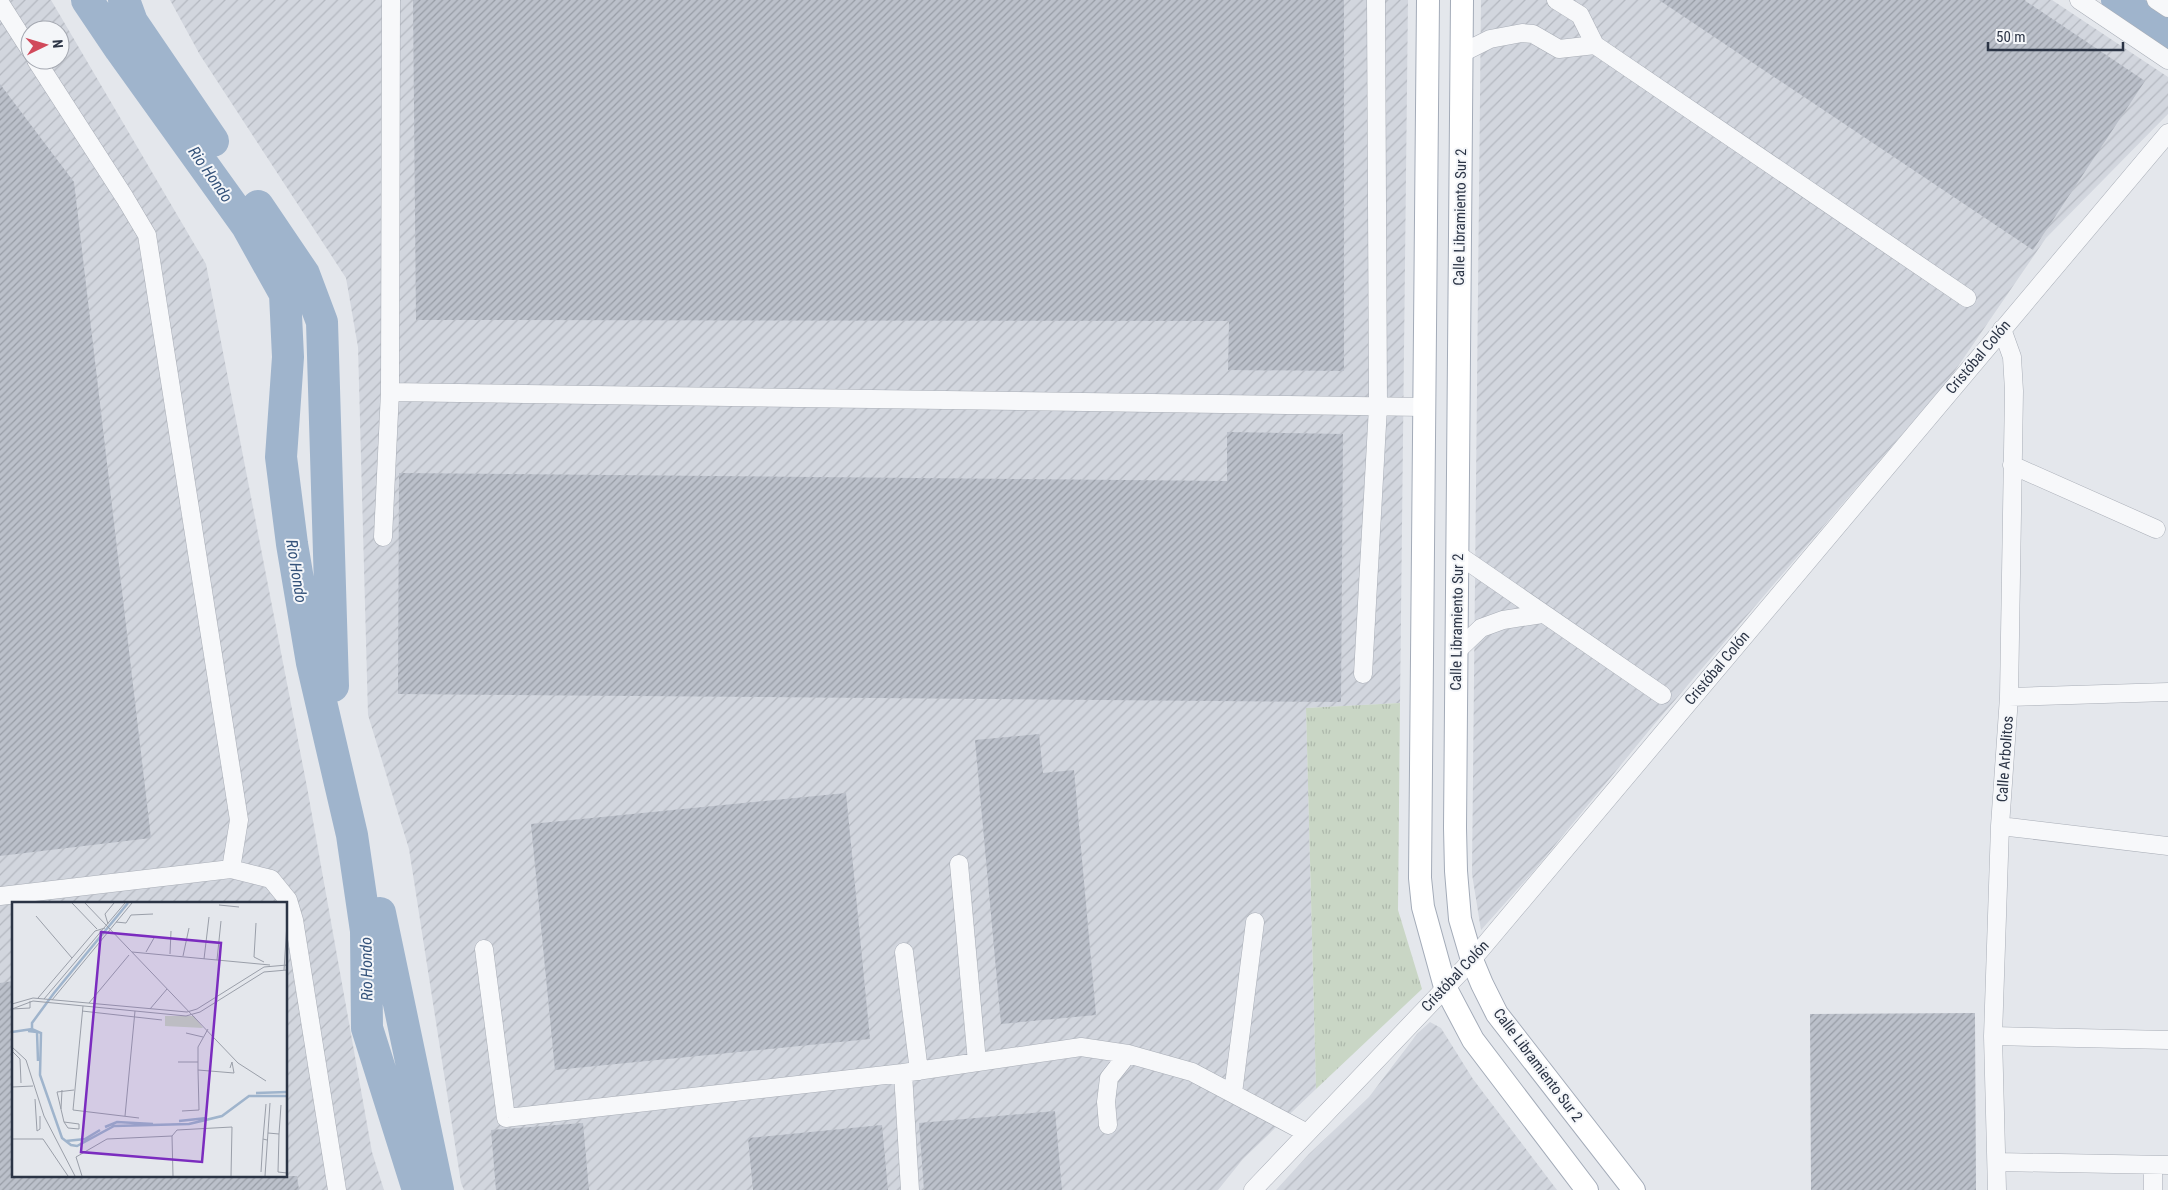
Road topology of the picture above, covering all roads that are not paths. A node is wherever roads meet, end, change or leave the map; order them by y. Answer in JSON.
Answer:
{"nodes":[{"id":1,"x":391,"y":0,"type":"edge"},
{"id":2,"x":1376,"y":0,"type":"edge"},
{"id":3,"x":1428,"y":0,"type":"edge"},
{"id":4,"x":1462,"y":0,"type":"edge"},
{"id":5,"x":1556,"y":0,"type":"edge"},
{"id":6,"x":2079,"y":0,"type":"edge"},
{"id":7,"x":2156,"y":0,"type":"edge"},
{"id":8,"x":0,"y":4,"type":"edge"},
{"id":9,"x":2168,"y":8,"type":"edge"},
{"id":10,"x":20,"y":35,"type":"edge"},
{"id":11,"x":1595,"y":45,"type":"junction"},
{"id":12,"x":1462,"y":53,"type":"junction"},
{"id":13,"x":2168,"y":60,"type":"edge"},
{"id":14,"x":42,"y":70,"type":"edge"},
{"id":15,"x":2168,"y":133,"type":"edge"},
{"id":16,"x":1966,"y":298,"type":"dead end"},
{"id":17,"x":2002,"y":329,"type":"junction"},
{"id":18,"x":390,"y":392,"type":"junction"},
{"id":19,"x":1378,"y":407,"type":"junction"},
{"id":20,"x":1424,"y":407,"type":"junction"},
{"id":21,"x":1459,"y":408,"type":"junction"},
{"id":22,"x":2012,"y":465,"type":"junction"},
{"id":23,"x":2156,"y":529,"type":"dead end"},
{"id":24,"x":383,"y":537,"type":"dead end"},
{"id":25,"x":1457,"y":554,"type":"junction"},
{"id":26,"x":1542,"y":614,"type":"junction"},
{"id":27,"x":1456,"y":651,"type":"junction"},
{"id":28,"x":1363,"y":674,"type":"dead end"},
{"id":29,"x":2168,"y":692,"type":"edge"},
{"id":30,"x":1662,"y":695,"type":"dead end"},
{"id":31,"x":2009,"y":697,"type":"junction"},
{"id":32,"x":1456,"y":719,"type":"junction"},
{"id":33,"x":1421,"y":720,"type":"junction"},
{"id":34,"x":2000,"y":826,"type":"junction"},
{"id":35,"x":2168,"y":846,"type":"edge"},
{"id":36,"x":959,"y":864,"type":"dead end"},
{"id":37,"x":231,"y":869,"type":"junction"},
{"id":38,"x":0,"y":896,"type":"edge"},
{"id":39,"x":1255,"y":922,"type":"dead end"},
{"id":40,"x":484,"y":949,"type":"dead end"},
{"id":41,"x":904,"y":952,"type":"dead end"},
{"id":42,"x":1472,"y":960,"type":"junction"},
{"id":43,"x":1445,"y":987,"type":"junction"},
{"id":44,"x":1993,"y":1036,"type":"junction"},
{"id":45,"x":2168,"y":1040,"type":"edge"},
{"id":46,"x":1128,"y":1054,"type":"junction"},
{"id":47,"x":977,"y":1062,"type":"junction"},
{"id":48,"x":911,"y":1072,"type":"junction"},
{"id":49,"x":1233,"y":1093,"type":"junction"},
{"id":50,"x":1108,"y":1125,"type":"dead end"},
{"id":51,"x":1307,"y":1133,"type":"junction"},
{"id":52,"x":1997,"y":1162,"type":"junction"},
{"id":53,"x":2160,"y":1165,"type":"edge"},
{"id":54,"x":337,"y":1190,"type":"edge"},
{"id":55,"x":910,"y":1190,"type":"edge"},
{"id":56,"x":1253,"y":1190,"type":"edge"},
{"id":57,"x":1588,"y":1190,"type":"edge"},
{"id":58,"x":1634,"y":1190,"type":"edge"},
{"id":59,"x":1997,"y":1190,"type":"edge"},
{"id":60,"x":2153,"y":1190,"type":"edge"}],
"edges":[{"from":1,"to":18,"type":"street"},
{"from":2,"to":19,"type":"street"},
{"from":3,"to":20,"type":"main road"},
{"from":4,"to":12,"type":"main road","name":"Calle Libramiento Sur 2"},
{"from":5,"to":11,"type":"street"},
{"from":6,"to":13,"type":"street"},
{"from":7,"to":9,"type":"street"},
{"from":8,"to":10,"type":"street"},
{"from":11,"to":12,"type":"street"},
{"from":11,"to":16,"type":"street"},
{"from":12,"to":21,"type":"main road","name":"Calle Libramiento Sur 2"},
{"from":14,"to":37,"type":"street"},
{"from":15,"to":17,"type":"street","name":"Cristóbal Colón"},
{"from":17,"to":22,"type":"street","name":"Calle Arbolitos"},
{"from":17,"to":42,"type":"street","name":"Cristóbal Colón"},
{"from":18,"to":19,"type":"street"},
{"from":18,"to":24,"type":"street"},
{"from":19,"to":20,"type":"street"},
{"from":19,"to":28,"type":"street"},
{"from":20,"to":21,"type":"main road"},
{"from":20,"to":33,"type":"main road"},
{"from":21,"to":25,"type":"main road","name":"Calle Libramiento Sur 2"},
{"from":22,"to":23,"type":"street"},
{"from":22,"to":31,"type":"street","name":"Calle Arbolitos"},
{"from":25,"to":26,"type":"street"},
{"from":25,"to":27,"type":"main road","name":"Calle Libramiento Sur 2"},
{"from":26,"to":27,"type":"street"},
{"from":26,"to":30,"type":"street"},
{"from":27,"to":32,"type":"main road","name":"Calle Libramiento Sur 2"},
{"from":29,"to":31,"type":"street"},
{"from":31,"to":34,"type":"street","name":"Calle Arbolitos"},
{"from":32,"to":33,"type":"main road"},
{"from":32,"to":42,"type":"main road","name":"Calle Libramiento Sur 2"},
{"from":33,"to":43,"type":"main road"},
{"from":34,"to":35,"type":"street"},
{"from":34,"to":44,"type":"street","name":"Calle Arbolitos"},
{"from":36,"to":47,"type":"street"},
{"from":37,"to":38,"type":"street"},
{"from":37,"to":54,"type":"street"},
{"from":39,"to":49,"type":"street"},
{"from":40,"to":48,"type":"street"},
{"from":41,"to":48,"type":"street"},
{"from":42,"to":43,"type":"street","name":"Cristóbal Colón"},
{"from":42,"to":58,"type":"main road","name":"Calle Libramiento Sur 2"},
{"from":43,"to":51,"type":"street","name":"Cristóbal Colón"},
{"from":43,"to":57,"type":"main road"},
{"from":44,"to":45,"type":"street"},
{"from":44,"to":52,"type":"street","name":"Calle Arbolitos"},
{"from":46,"to":47,"type":"street"},
{"from":46,"to":49,"type":"street"},
{"from":46,"to":50,"type":"street"},
{"from":47,"to":48,"type":"street"},
{"from":48,"to":55,"type":"street"},
{"from":49,"to":51,"type":"street"},
{"from":51,"to":56,"type":"street","name":"Cristóbal Colón"},
{"from":52,"to":53,"type":"street"},
{"from":52,"to":59,"type":"street","name":"Calle Arbolitos"},
{"from":53,"to":60,"type":"street"}]}
